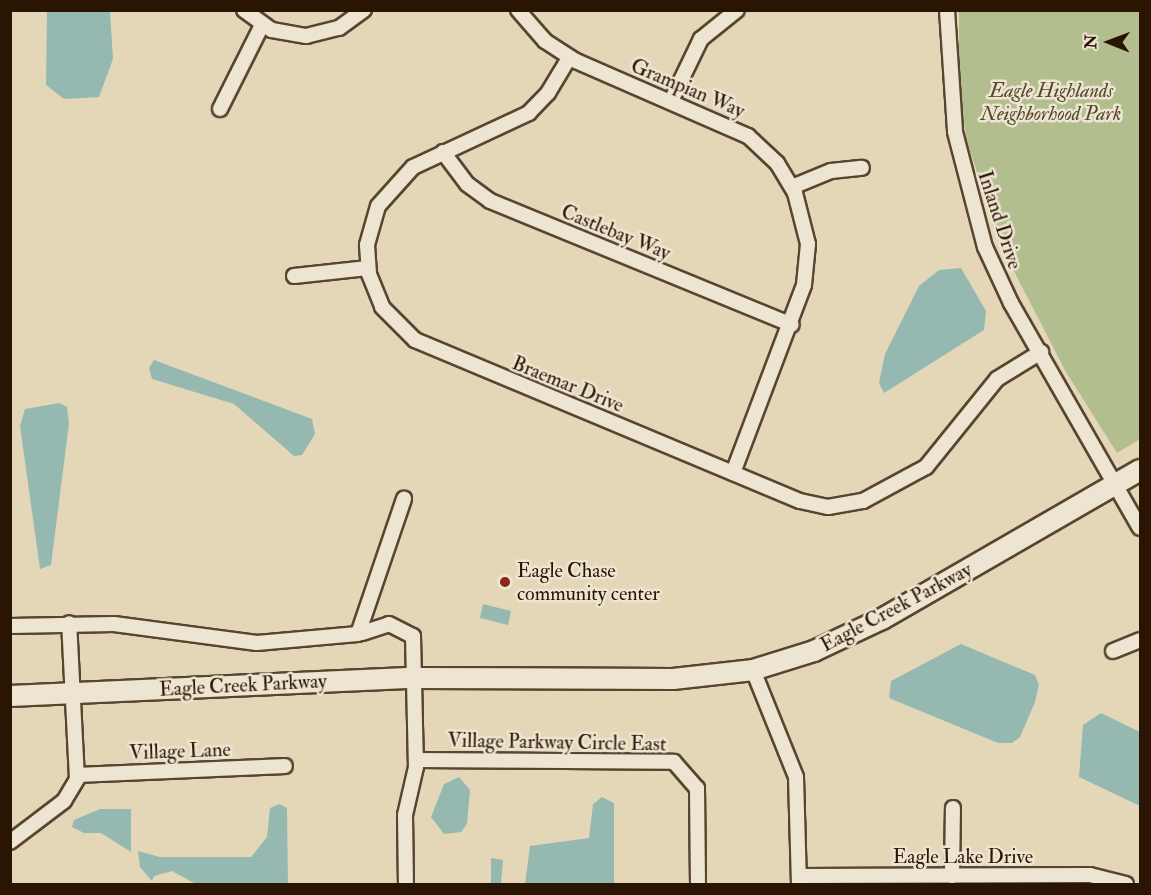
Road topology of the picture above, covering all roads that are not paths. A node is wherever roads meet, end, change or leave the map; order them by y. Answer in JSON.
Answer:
{"nodes":[{"id":1,"x":244,"y":10,"type":"edge"},
{"id":2,"x":364,"y":10,"type":"edge"},
{"id":3,"x":518,"y":10,"type":"edge"},
{"id":4,"x":737,"y":10,"type":"edge"},
{"id":5,"x":947,"y":10,"type":"edge"},
{"id":6,"x":262,"y":25,"type":"junction"},
{"id":7,"x":569,"y":58,"type":"junction"},
{"id":8,"x":671,"y":101,"type":"junction"},
{"id":9,"x":220,"y":109,"type":"dead end"},
{"id":10,"x":443,"y":152,"type":"junction"},
{"id":11,"x":862,"y":168,"type":"dead end"},
{"id":12,"x":792,"y":187,"type":"junction"},
{"id":13,"x":368,"y":268,"type":"junction"},
{"id":14,"x":294,"y":276,"type":"dead end"},
{"id":15,"x":792,"y":326,"type":"junction"},
{"id":16,"x":1041,"y":352,"type":"junction"},
{"id":17,"x":1140,"y":470,"type":"edge"},
{"id":18,"x":733,"y":473,"type":"junction"},
{"id":19,"x":1117,"y":484,"type":"junction"},
{"id":20,"x":404,"y":499,"type":"dead end"},
{"id":21,"x":1140,"y":528,"type":"edge"},
{"id":22,"x":69,"y":623,"type":"junction"},
{"id":23,"x":10,"y":626,"type":"edge"},
{"id":24,"x":362,"y":633,"type":"junction"},
{"id":25,"x":1140,"y":640,"type":"edge"},
{"id":26,"x":1113,"y":651,"type":"dead end"},
{"id":27,"x":753,"y":670,"type":"junction"},
{"id":28,"x":413,"y":678,"type":"junction"},
{"id":29,"x":72,"y":694,"type":"junction"},
{"id":30,"x":10,"y":696,"type":"edge"},
{"id":31,"x":417,"y":760,"type":"junction"},
{"id":32,"x":285,"y":766,"type":"dead end"},
{"id":33,"x":78,"y":775,"type":"junction"},
{"id":34,"x":953,"y":808,"type":"dead end"},
{"id":35,"x":12,"y":837,"type":"edge"},
{"id":36,"x":952,"y":876,"type":"junction"},
{"id":37,"x":799,"y":880,"type":"edge"},
{"id":38,"x":406,"y":885,"type":"edge"},
{"id":39,"x":698,"y":885,"type":"edge"},
{"id":40,"x":1126,"y":885,"type":"edge"}],
"edges":[{"from":1,"to":6,"type":"street"},
{"from":2,"to":6,"type":"street"},
{"from":3,"to":7,"type":"street","name":"Grampian Way"},
{"from":4,"to":8,"type":"street"},
{"from":5,"to":16,"type":"street","name":"Inland Drive"},
{"from":6,"to":9,"type":"street"},
{"from":7,"to":8,"type":"street","name":"Grampian Way"},
{"from":7,"to":10,"type":"street","name":"Braemar Drive"},
{"from":8,"to":12,"type":"street","name":"Grampian Way"},
{"from":10,"to":13,"type":"street","name":"Braemar Drive"},
{"from":10,"to":15,"type":"street","name":"Castlebay Way"},
{"from":11,"to":12,"type":"street"},
{"from":12,"to":15,"type":"street","name":"Grampian Way"},
{"from":13,"to":14,"type":"street"},
{"from":13,"to":18,"type":"street","name":"Braemar Drive"},
{"from":15,"to":18,"type":"street","name":"Grampian Way"},
{"from":16,"to":18,"type":"street","name":"Braemar Drive"},
{"from":16,"to":19,"type":"street","name":"Inland Drive"},
{"from":17,"to":19,"type":"main road","name":"Eagle Creek Parkway"},
{"from":19,"to":21,"type":"street","name":"Inland Drive"},
{"from":19,"to":27,"type":"main road","name":"Eagle Creek Parkway"},
{"from":20,"to":24,"type":"street"},
{"from":22,"to":23,"type":"street","name":"Eagle Creek Parkway"},
{"from":22,"to":24,"type":"street","name":"Eagle Creek Parkway"},
{"from":22,"to":29,"type":"street"},
{"from":24,"to":28,"type":"street","name":"Eagle Creek Parkway"},
{"from":25,"to":26,"type":"street"},
{"from":27,"to":28,"type":"main road","name":"Eagle Creek Parkway"},
{"from":27,"to":37,"type":"street"},
{"from":28,"to":29,"type":"main road","name":"Eagle Creek Parkway"},
{"from":28,"to":31,"type":"street"},
{"from":29,"to":30,"type":"main road","name":"Eagle Creek Parkway"},
{"from":29,"to":33,"type":"street"},
{"from":31,"to":38,"type":"street"},
{"from":31,"to":39,"type":"street","name":"Village Parkway Circle East"},
{"from":32,"to":33,"type":"street","name":"Village Lane"},
{"from":33,"to":35,"type":"street"},
{"from":34,"to":36,"type":"street"},
{"from":36,"to":37,"type":"street","name":"Eagle Lake Drive"},
{"from":36,"to":40,"type":"street","name":"Eagle Lake Drive"}]}
